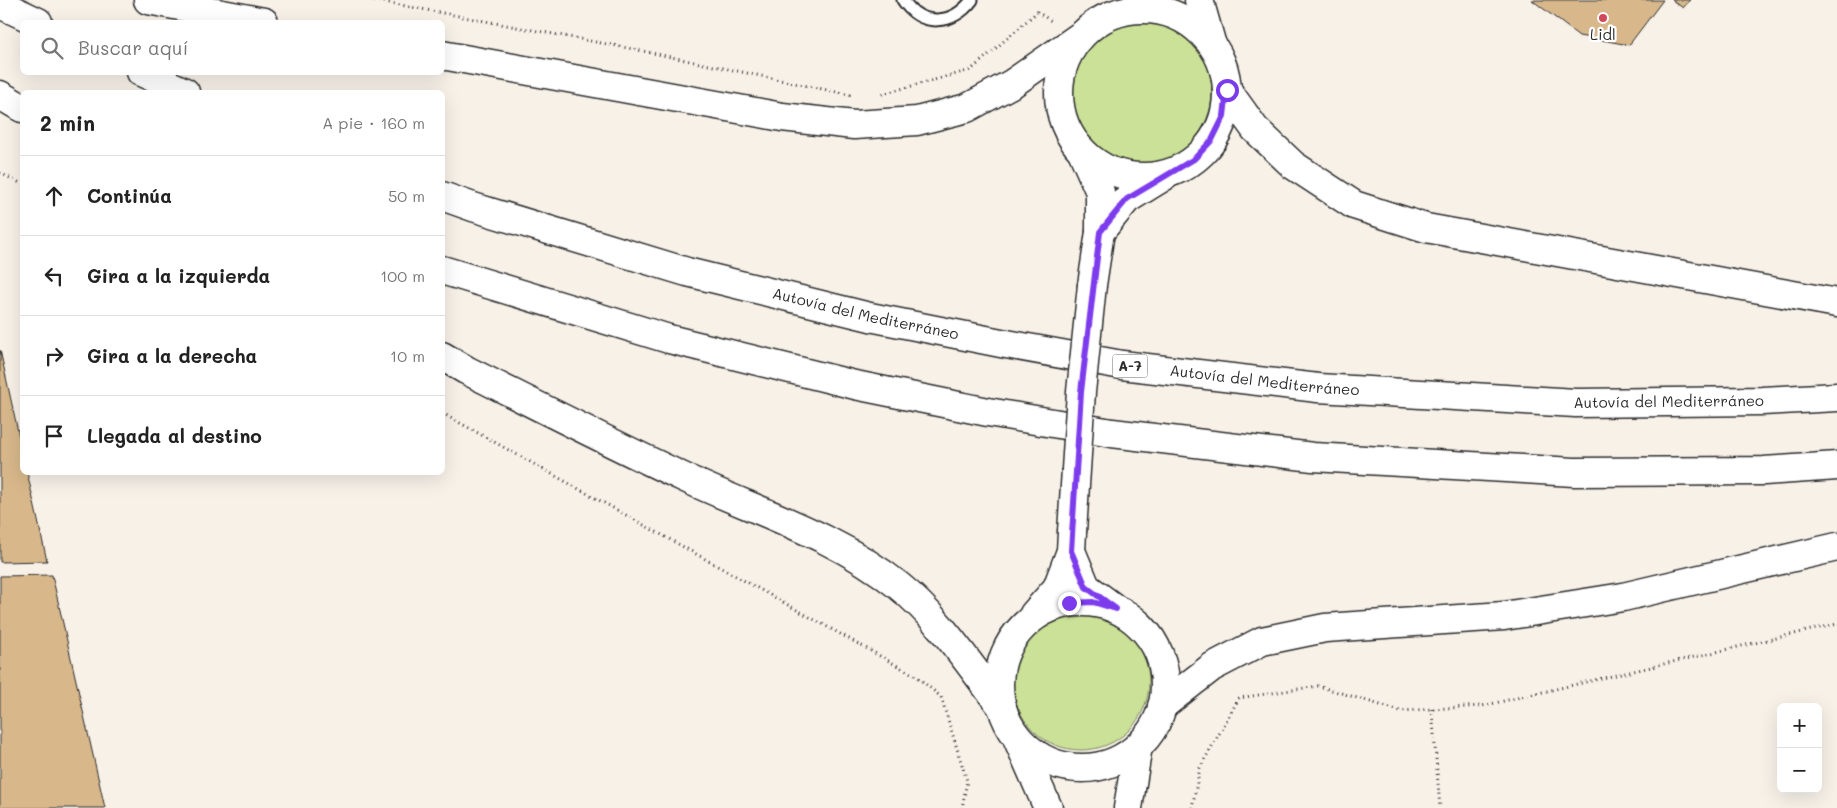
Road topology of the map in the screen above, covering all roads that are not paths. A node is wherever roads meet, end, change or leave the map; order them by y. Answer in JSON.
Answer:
{"nodes":[{"id":1,"x":148,"y":0,"type":"edge"},
{"id":2,"x":903,"y":0,"type":"edge"},
{"id":3,"x":972,"y":0,"type":"edge"},
{"id":4,"x":1105,"y":0,"type":"edge"},
{"id":5,"x":1199,"y":0,"type":"edge"},
{"id":6,"x":0,"y":4,"type":"edge"},
{"id":7,"x":34,"y":20,"type":"edge"},
{"id":8,"x":253,"y":20,"type":"edge"},
{"id":9,"x":1086,"y":31,"type":"junction"},
{"id":10,"x":1211,"y":44,"type":"junction"},
{"id":11,"x":445,"y":56,"type":"edge"},
{"id":12,"x":148,"y":75,"type":"edge"},
{"id":13,"x":0,"y":81,"type":"edge"},
{"id":14,"x":181,"y":90,"type":"edge"},
{"id":15,"x":1227,"y":90,"type":"junction"},
{"id":16,"x":20,"y":91,"type":"edge"},
{"id":17,"x":0,"y":95,"type":"edge"},
{"id":18,"x":20,"y":107,"type":"edge"},
{"id":19,"x":1082,"y":151,"type":"junction"},
{"id":20,"x":1171,"y":172,"type":"junction"},
{"id":21,"x":445,"y":197,"type":"edge"},
{"id":22,"x":1100,"y":232,"type":"junction"},
{"id":23,"x":445,"y":271,"type":"edge"},
{"id":24,"x":1837,"y":303,"type":"edge"},
{"id":25,"x":445,"y":358,"type":"edge"},
{"id":26,"x":1837,"y":397,"type":"edge"},
{"id":27,"x":1837,"y":466,"type":"edge"},
{"id":28,"x":1071,"y":542,"type":"junction"},
{"id":29,"x":1837,"y":547,"type":"edge"},
{"id":30,"x":1116,"y":609,"type":"junction"},
{"id":31,"x":1026,"y":623,"type":"junction"},
{"id":32,"x":1162,"y":706,"type":"junction"},
{"id":33,"x":1002,"y":707,"type":"junction"},
{"id":34,"x":1016,"y":736,"type":"junction"},
{"id":35,"x":1138,"y":746,"type":"junction"},
{"id":36,"x":1048,"y":808,"type":"edge"},
{"id":37,"x":1128,"y":808,"type":"edge"}],
"edges":[{"from":1,"to":8,"type":"main road"},
{"from":2,"to":3,"type":"lane"},
{"from":4,"to":9,"type":"main road"},
{"from":5,"to":10,"type":"main road"},
{"from":6,"to":7,"type":"main road"},
{"from":9,"to":10,"type":"main road"},
{"from":9,"to":11,"type":"main road"},
{"from":9,"to":19,"type":"main road"},
{"from":10,"to":15,"type":"main road"},
{"from":12,"to":14,"type":"main road"},
{"from":13,"to":16,"type":"main road"},
{"from":15,"to":20,"type":"main road"},
{"from":15,"to":24,"type":"main road"},
{"from":17,"to":18,"type":"main road"},
{"from":19,"to":20,"type":"main road"},
{"from":19,"to":22,"type":"main road"},
{"from":20,"to":22,"type":"main road"},
{"from":21,"to":26,"type":"main road","name":"Autovía del Mediterráneo","number":"A-7"},
{"from":22,"to":28,"type":"main road","bridge":true},
{"from":23,"to":27,"type":"main road"},
{"from":25,"to":33,"type":"main road"},
{"from":28,"to":30,"type":"main road"},
{"from":28,"to":31,"type":"main road"},
{"from":29,"to":32,"type":"main road"},
{"from":30,"to":31,"type":"main road"},
{"from":30,"to":32,"type":"main road"},
{"from":31,"to":33,"type":"main road"},
{"from":32,"to":35,"type":"main road"},
{"from":33,"to":34,"type":"main road"},
{"from":34,"to":35,"type":"main road"},
{"from":34,"to":36,"type":"main road"},
{"from":35,"to":37,"type":"main road"}]}
